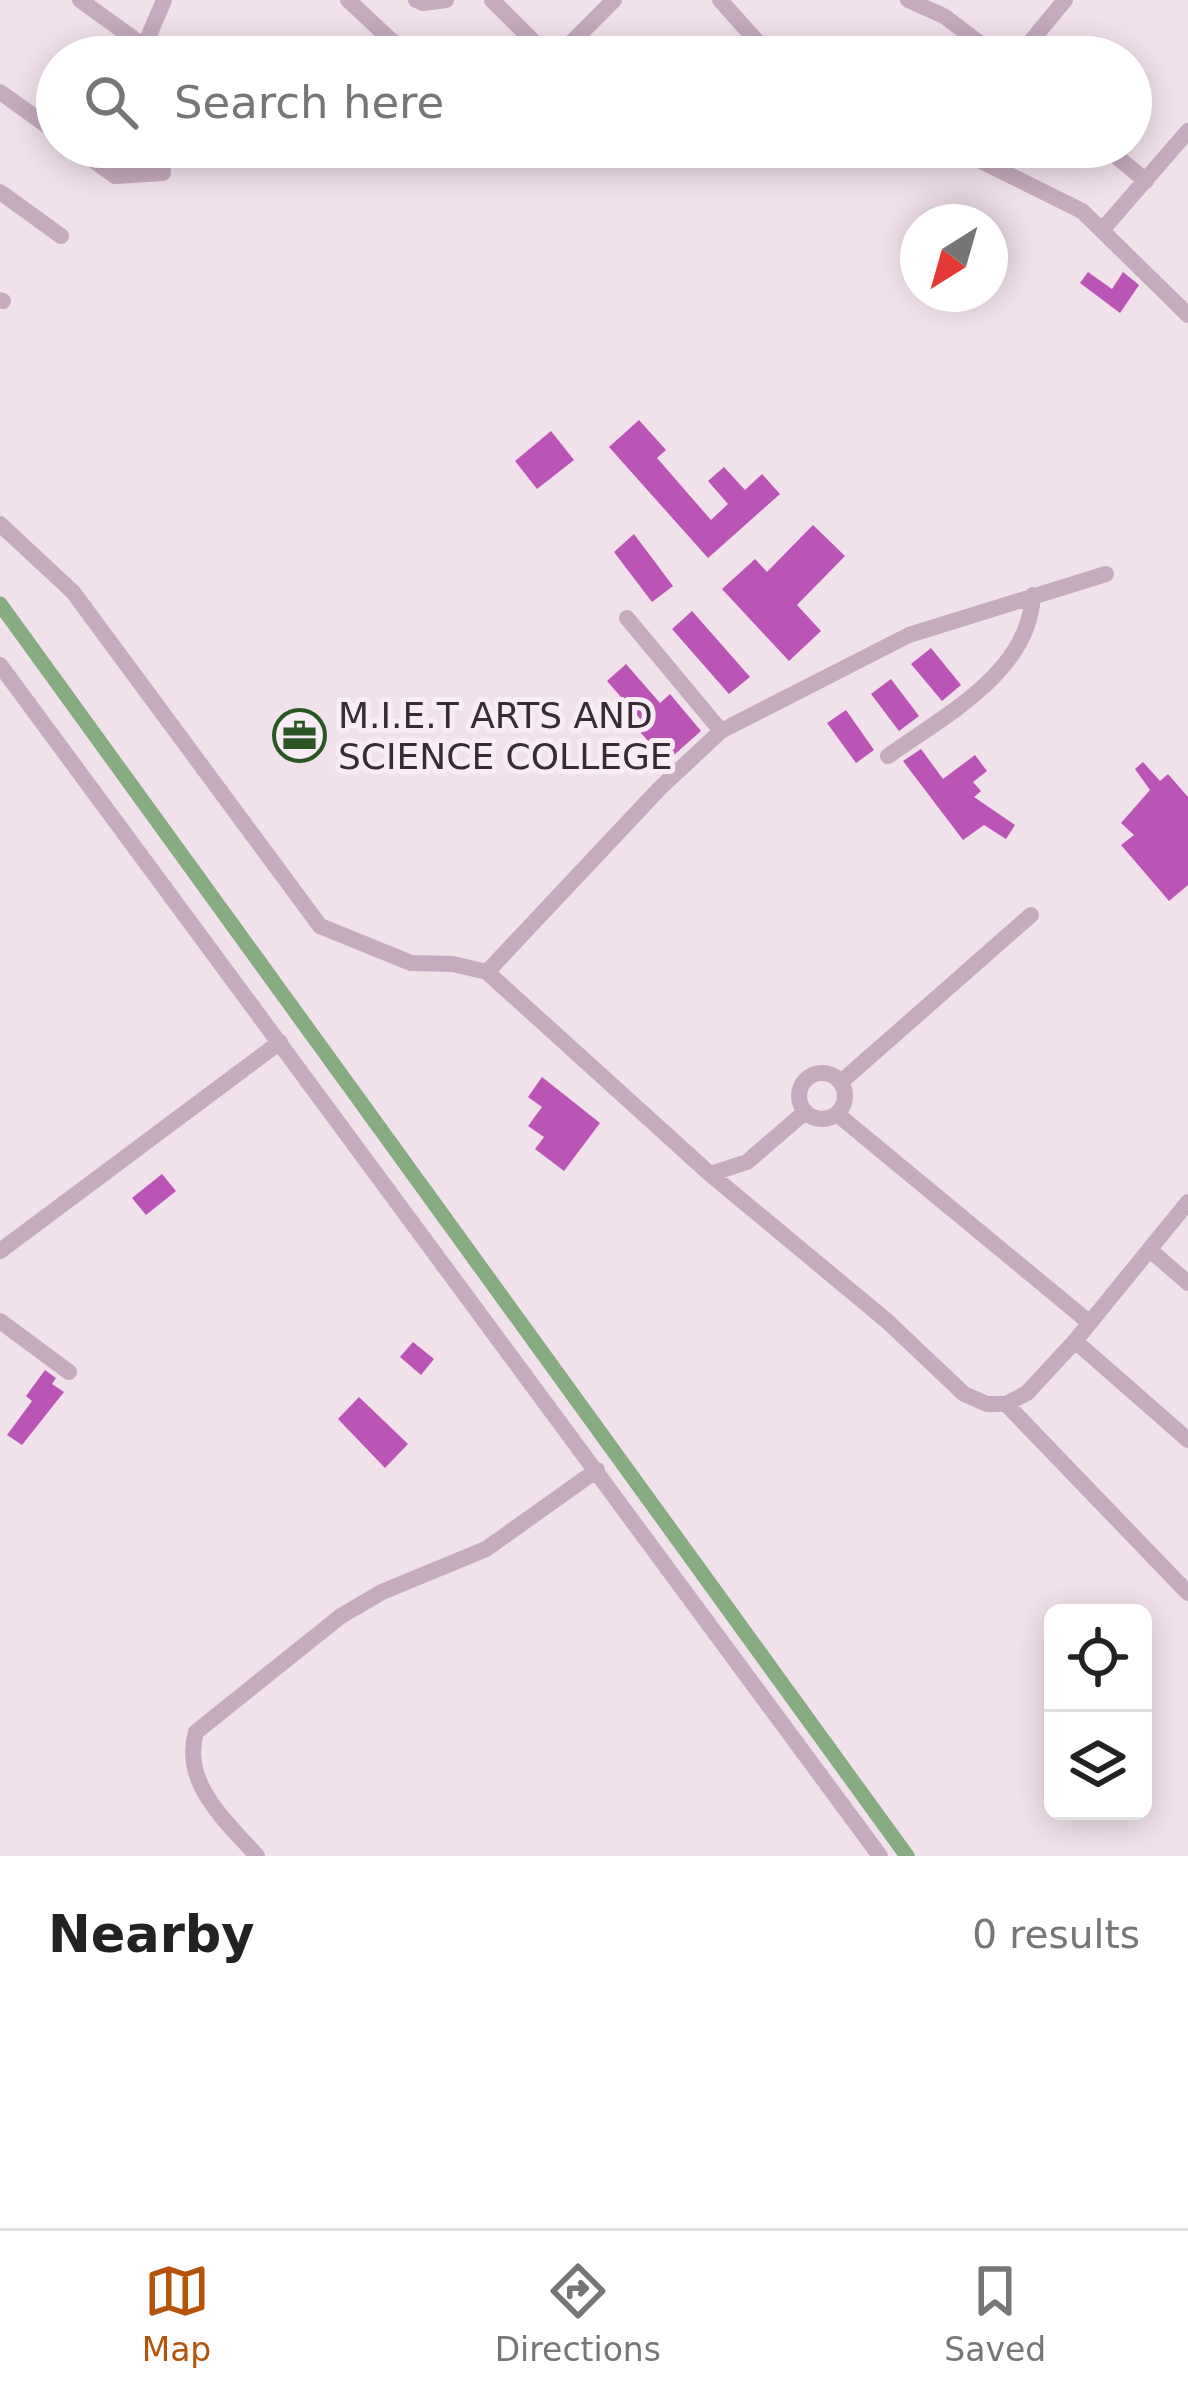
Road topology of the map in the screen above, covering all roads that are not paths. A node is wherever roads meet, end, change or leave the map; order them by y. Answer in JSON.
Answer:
{"nodes":[{"id":1,"x":80,"y":0,"type":"edge"},
{"id":2,"x":164,"y":0,"type":"edge"},
{"id":3,"x":348,"y":0,"type":"edge"},
{"id":4,"x":416,"y":0,"type":"edge"},
{"id":5,"x":446,"y":0,"type":"edge"},
{"id":6,"x":492,"y":0,"type":"edge"},
{"id":7,"x":614,"y":0,"type":"edge"},
{"id":8,"x":719,"y":0,"type":"edge"},
{"id":9,"x":908,"y":0,"type":"edge"},
{"id":10,"x":1065,"y":0,"type":"edge"},
{"id":11,"x":130,"y":36,"type":"edge"},
{"id":12,"x":156,"y":36,"type":"edge"},
{"id":13,"x":387,"y":36,"type":"edge"},
{"id":14,"x":531,"y":36,"type":"edge"},
{"id":15,"x":575,"y":36,"type":"edge"},
{"id":16,"x":752,"y":36,"type":"edge"},
{"id":17,"x":970,"y":36,"type":"edge"},
{"id":18,"x":1035,"y":36,"type":"edge"},
{"id":19,"x":0,"y":92,"type":"edge"},
{"id":20,"x":36,"y":119,"type":"edge"},
{"id":21,"x":1188,"y":131,"type":"edge"},
{"id":22,"x":104,"y":168,"type":"edge"},
{"id":23,"x":164,"y":168,"type":"edge"},
{"id":24,"x":998,"y":168,"type":"edge"},
{"id":25,"x":1131,"y":168,"type":"edge"},
{"id":26,"x":1146,"y":181,"type":"junction"},
{"id":27,"x":0,"y":192,"type":"edge"},
{"id":28,"x":1103,"y":229,"type":"junction"},
{"id":29,"x":61,"y":236,"type":"dead end"},
{"id":30,"x":1188,"y":315,"type":"edge"},
{"id":31,"x":0,"y":524,"type":"edge"},
{"id":32,"x":1106,"y":574,"type":"dead end"},
{"id":33,"x":1034,"y":595,"type":"junction"},
{"id":34,"x":627,"y":618,"type":"dead end"},
{"id":35,"x":0,"y":665,"type":"edge"},
{"id":36,"x":721,"y":731,"type":"junction"},
{"id":37,"x":888,"y":756,"type":"dead end"},
{"id":38,"x":1030,"y":915,"type":"dead end"},
{"id":39,"x":487,"y":972,"type":"junction"},
{"id":40,"x":280,"y":1042,"type":"junction"},
{"id":41,"x":841,"y":1082,"type":"junction"},
{"id":42,"x":805,"y":1112,"type":"junction"},
{"id":43,"x":837,"y":1114,"type":"junction"},
{"id":44,"x":710,"y":1174,"type":"junction"},
{"id":45,"x":1188,"y":1202,"type":"edge"},
{"id":46,"x":1150,"y":1250,"type":"junction"},
{"id":47,"x":0,"y":1251,"type":"edge"},
{"id":48,"x":1188,"y":1283,"type":"edge"},
{"id":49,"x":0,"y":1321,"type":"edge"},
{"id":50,"x":1090,"y":1323,"type":"junction"},
{"id":51,"x":1075,"y":1341,"type":"junction"},
{"id":52,"x":69,"y":1372,"type":"dead end"},
{"id":53,"x":1006,"y":1404,"type":"junction"},
{"id":54,"x":1188,"y":1440,"type":"edge"},
{"id":55,"x":598,"y":1470,"type":"junction"},
{"id":56,"x":1185,"y":1584,"type":"edge"},
{"id":57,"x":257,"y":1856,"type":"edge"},
{"id":58,"x":880,"y":1856,"type":"edge"}],
"edges":[{"from":1,"to":11,"type":"street"},
{"from":2,"to":12,"type":"street"},
{"from":3,"to":13,"type":"street"},
{"from":4,"to":5,"type":"street"},
{"from":6,"to":14,"type":"street"},
{"from":7,"to":15,"type":"street"},
{"from":8,"to":16,"type":"street"},
{"from":9,"to":17,"type":"street"},
{"from":10,"to":18,"type":"street"},
{"from":19,"to":20,"type":"street"},
{"from":21,"to":26,"type":"street"},
{"from":22,"to":23,"type":"street"},
{"from":24,"to":28,"type":"street"},
{"from":25,"to":26,"type":"street"},
{"from":26,"to":28,"type":"street"},
{"from":27,"to":29,"type":"street"},
{"from":28,"to":30,"type":"street"},
{"from":31,"to":39,"type":"street"},
{"from":32,"to":33,"type":"street"},
{"from":33,"to":36,"type":"street"},
{"from":33,"to":37,"type":"street"},
{"from":34,"to":36,"type":"street"},
{"from":35,"to":40,"type":"street"},
{"from":36,"to":39,"type":"street"},
{"from":38,"to":41,"type":"street"},
{"from":39,"to":44,"type":"street"},
{"from":40,"to":47,"type":"street"},
{"from":40,"to":55,"type":"street"},
{"from":41,"to":42,"type":"street"},
{"from":41,"to":43,"type":"street"},
{"from":42,"to":43,"type":"street"},
{"from":42,"to":44,"type":"street"},
{"from":43,"to":50,"type":"street"},
{"from":44,"to":53,"type":"street"},
{"from":45,"to":46,"type":"street"},
{"from":46,"to":48,"type":"street"},
{"from":46,"to":50,"type":"street"},
{"from":49,"to":52,"type":"street"},
{"from":50,"to":51,"type":"street"},
{"from":51,"to":53,"type":"street"},
{"from":51,"to":54,"type":"street"},
{"from":53,"to":56,"type":"street"},
{"from":55,"to":57,"type":"street"},
{"from":55,"to":58,"type":"street"}]}
